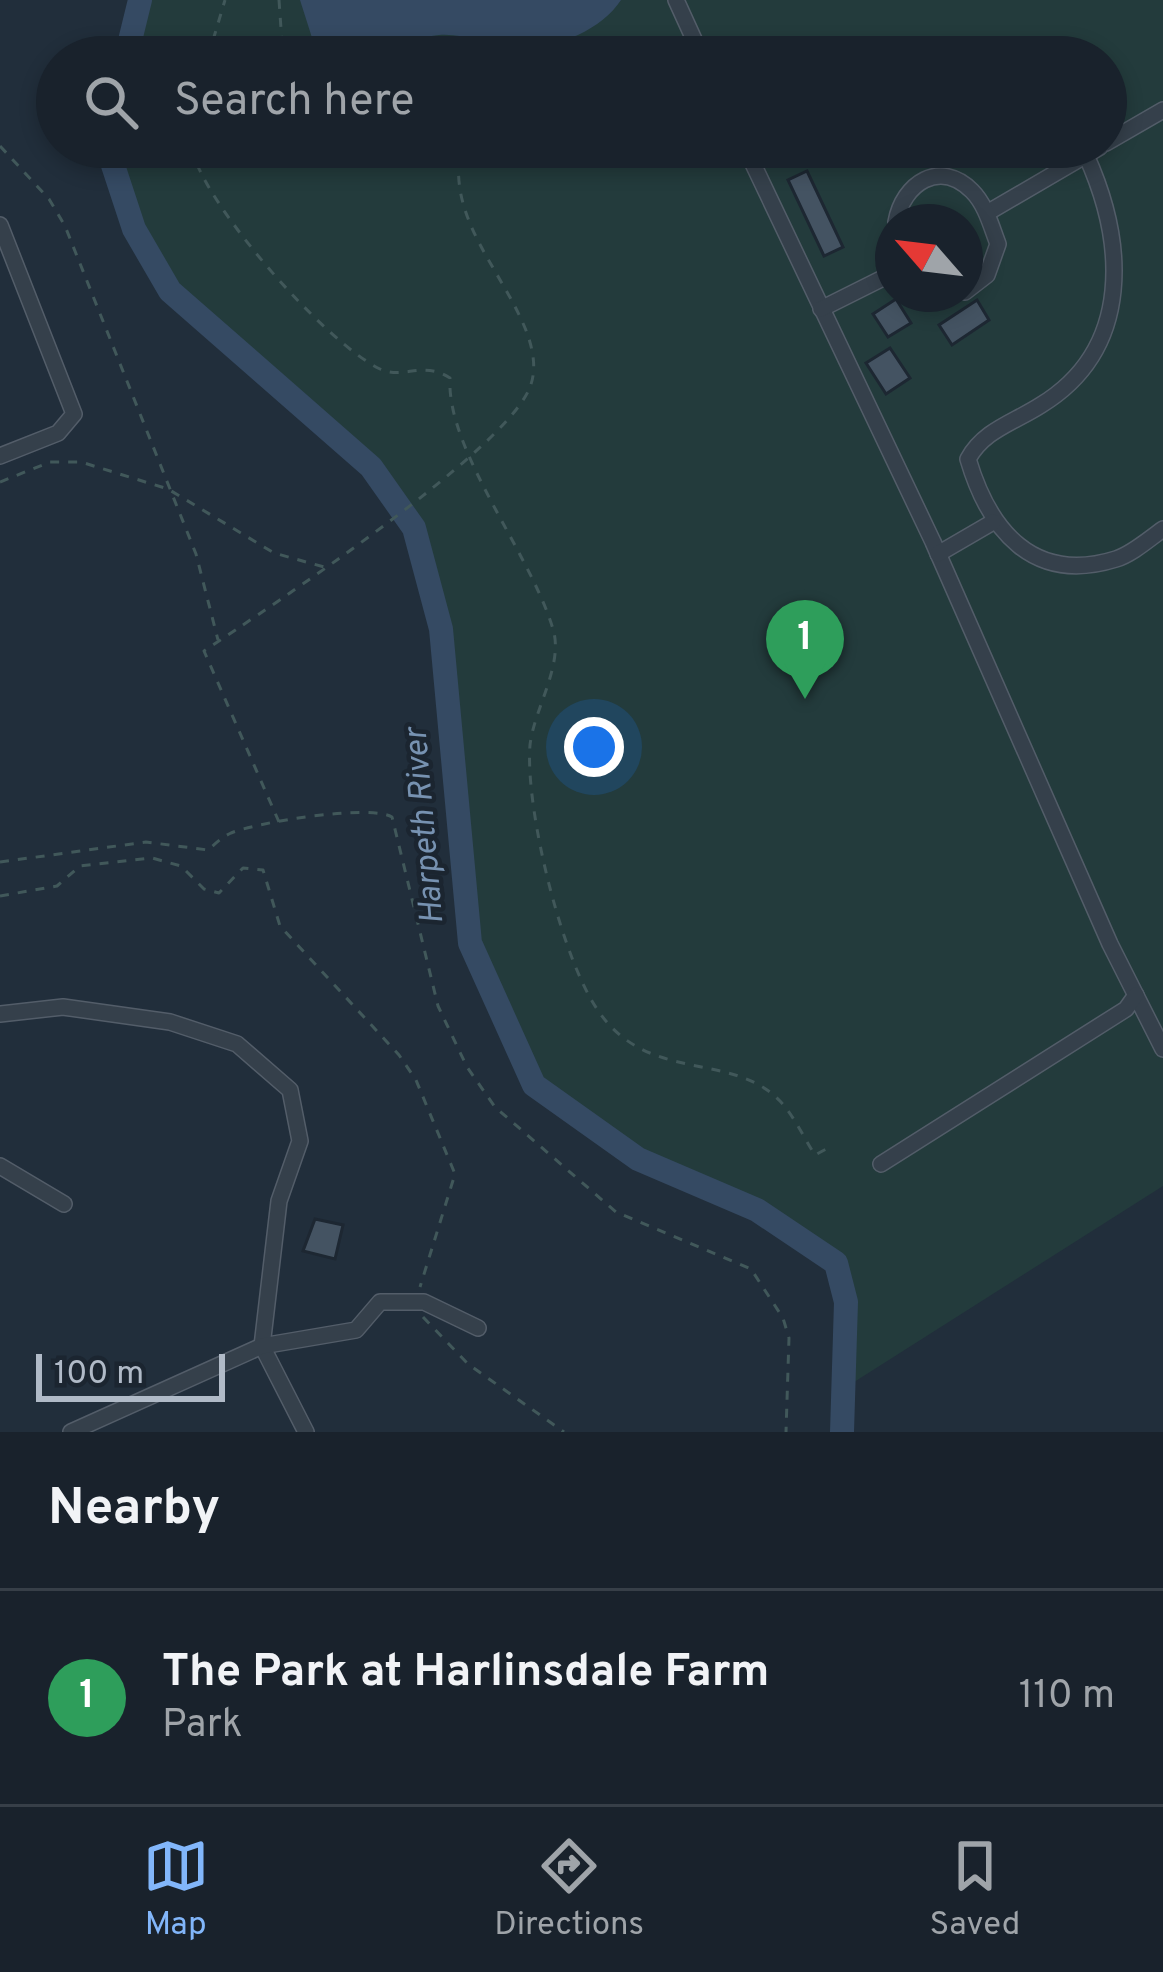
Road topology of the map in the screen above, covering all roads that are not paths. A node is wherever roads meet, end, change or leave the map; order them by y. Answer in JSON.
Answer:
{"nodes":[{"id":1,"x":676,"y":0,"type":"edge"},
{"id":2,"x":692,"y":36,"type":"edge"},
{"id":3,"x":1163,"y":110,"type":"edge"},
{"id":4,"x":1127,"y":131,"type":"edge"},
{"id":5,"x":755,"y":168,"type":"edge"},
{"id":6,"x":1063,"y":168,"type":"edge"},
{"id":7,"x":1101,"y":168,"type":"edge"},
{"id":8,"x":902,"y":204,"type":"edge"},
{"id":9,"x":981,"y":204,"type":"edge"},
{"id":10,"x":983,"y":206,"type":"edge"},
{"id":11,"x":987,"y":212,"type":"junction"},
{"id":12,"x":0,"y":225,"type":"edge"},
{"id":13,"x":983,"y":278,"type":"edge"},
{"id":14,"x":875,"y":282,"type":"edge"},
{"id":15,"x":821,"y":309,"type":"junction"},
{"id":16,"x":0,"y":456,"type":"edge"},
{"id":17,"x":993,"y":522,"type":"junction"},
{"id":18,"x":1163,"y":529,"type":"edge"},
{"id":19,"x":938,"y":554,"type":"junction"},
{"id":20,"x":1136,"y":995,"type":"junction"},
{"id":21,"x":0,"y":1014,"type":"edge"},
{"id":22,"x":1163,"y":1049,"type":"edge"},
{"id":23,"x":881,"y":1163,"type":"dead end"},
{"id":24,"x":0,"y":1166,"type":"edge"},
{"id":25,"x":64,"y":1204,"type":"dead end"},
{"id":26,"x":478,"y":1328,"type":"dead end"},
{"id":27,"x":262,"y":1346,"type":"junction"},
{"id":28,"x":70,"y":1432,"type":"edge"},
{"id":29,"x":306,"y":1432,"type":"edge"}],
"edges":[{"from":1,"to":2,"type":"street"},
{"from":3,"to":4,"type":"street"},
{"from":5,"to":15,"type":"street"},
{"from":6,"to":11,"type":"street"},
{"from":7,"to":17,"type":"street"},
{"from":8,"to":9,"type":"street"},
{"from":10,"to":11,"type":"street"},
{"from":11,"to":13,"type":"street"},
{"from":12,"to":16,"type":"street"},
{"from":14,"to":15,"type":"street"},
{"from":15,"to":19,"type":"street"},
{"from":17,"to":18,"type":"street"},
{"from":17,"to":19,"type":"street"},
{"from":19,"to":20,"type":"street"},
{"from":20,"to":22,"type":"street"},
{"from":20,"to":23,"type":"street"},
{"from":21,"to":27,"type":"street"},
{"from":24,"to":25,"type":"street"},
{"from":26,"to":27,"type":"street"},
{"from":27,"to":28,"type":"street"},
{"from":27,"to":29,"type":"street"}]}
